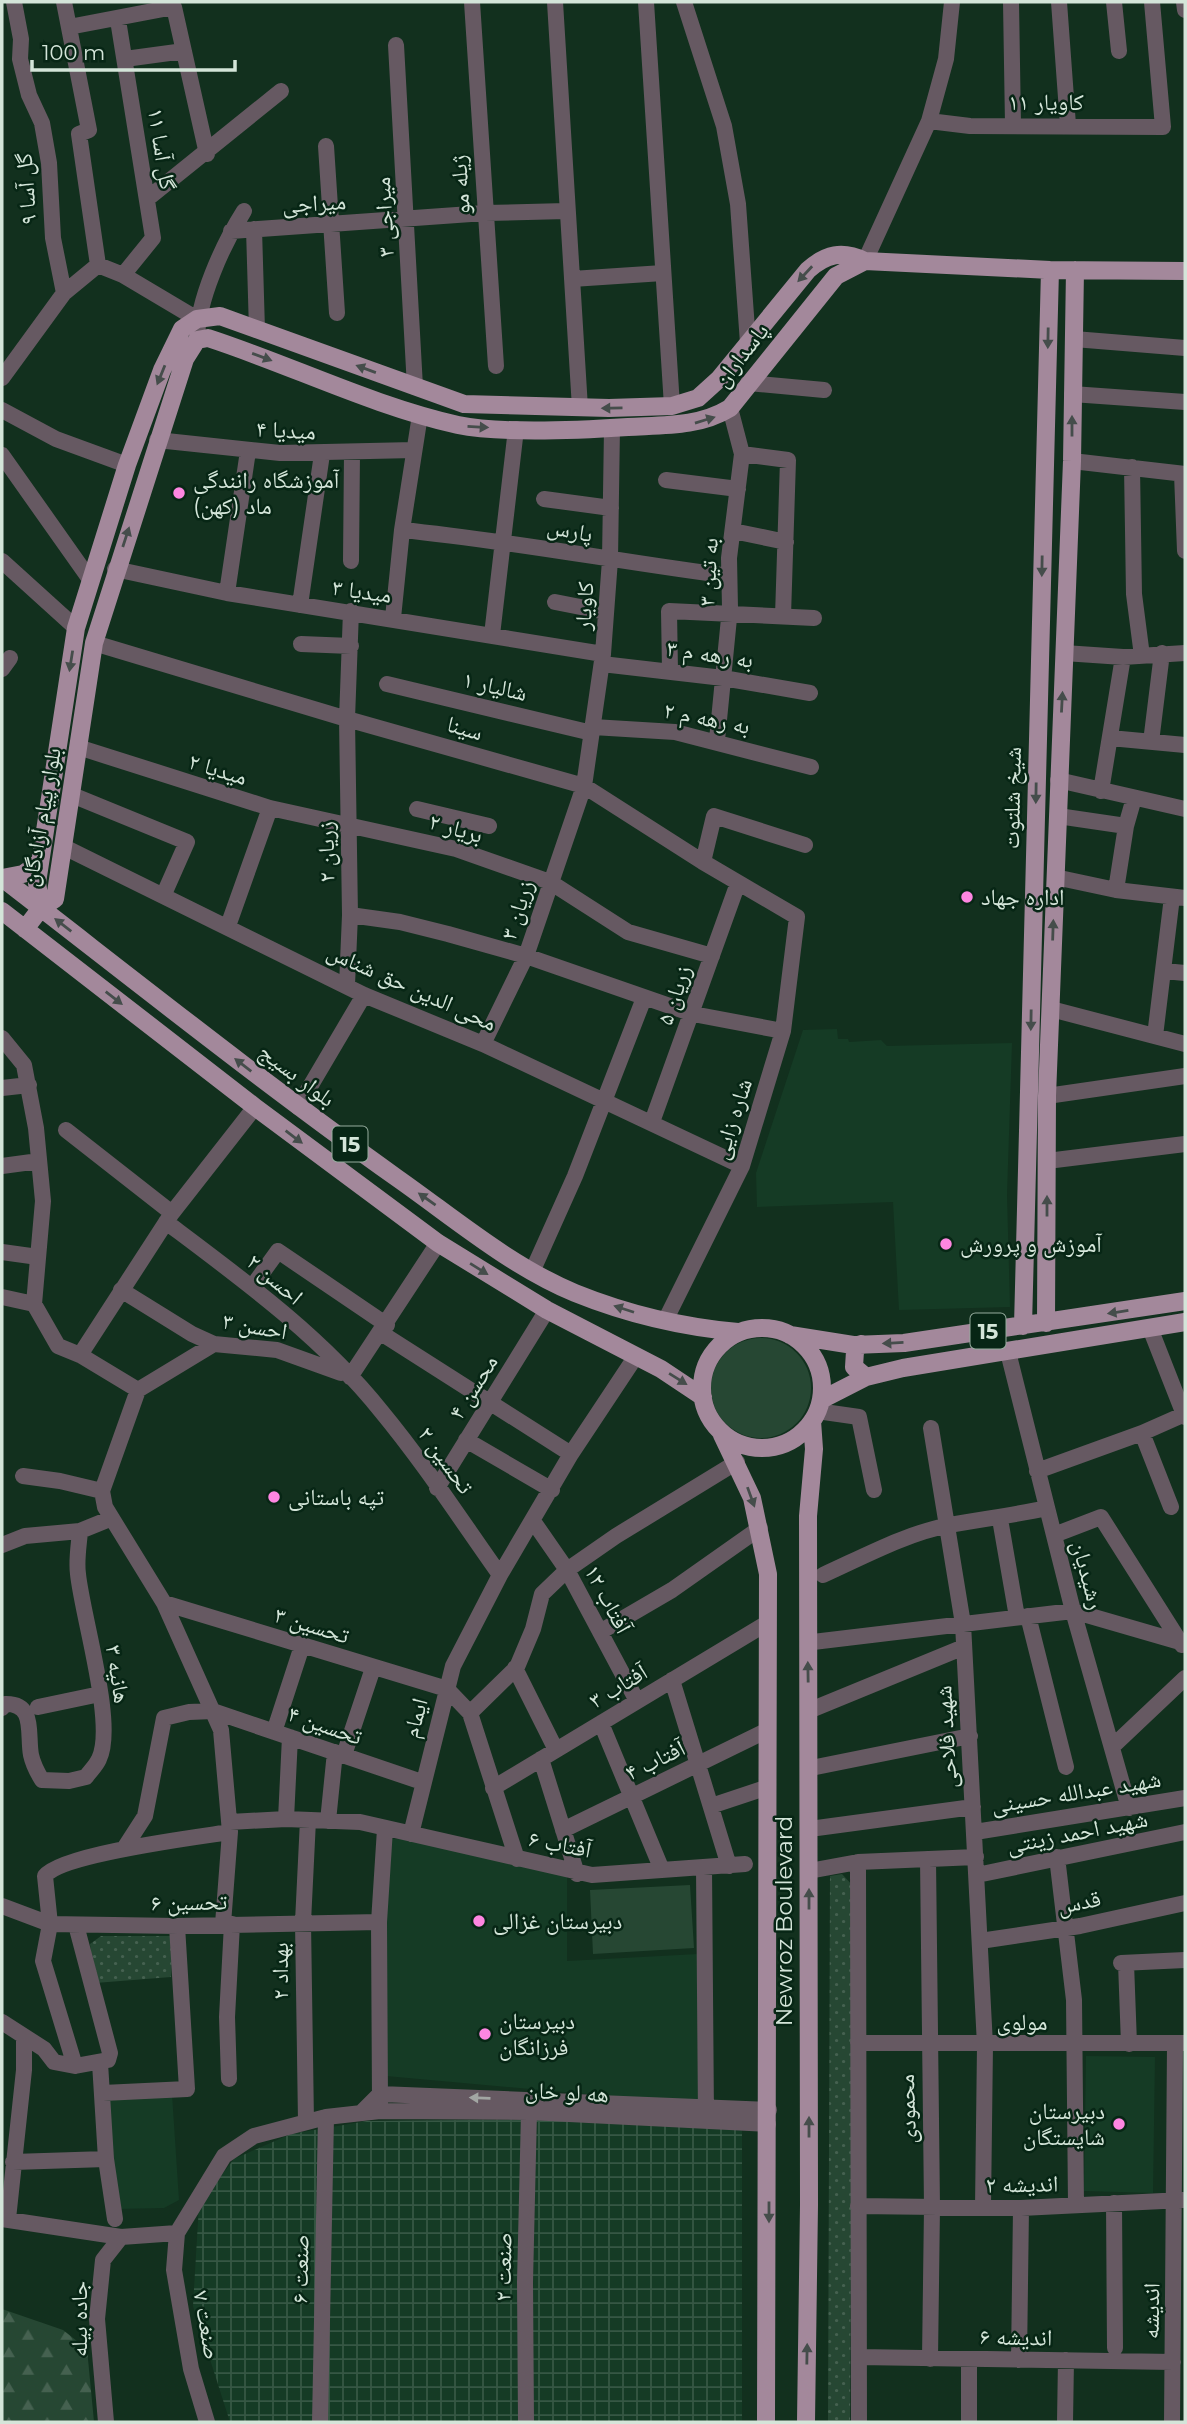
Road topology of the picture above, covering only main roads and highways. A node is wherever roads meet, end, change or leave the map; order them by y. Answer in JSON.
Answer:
{"nodes":[{"id":1,"x":865,"y":261,"type":"junction"},
{"id":2,"x":1050,"y":270,"type":"junction"},
{"id":3,"x":1075,"y":270,"type":"junction"},
{"id":4,"x":1185,"y":271,"type":"edge"},
{"id":5,"x":198,"y":340,"type":"joint"},
{"id":6,"x":40,"y":862,"type":"junction"},
{"id":7,"x":2,"y":878,"type":"edge"},
{"id":8,"x":41,"y":908,"type":"junction"},
{"id":9,"x":2,"y":912,"type":"edge"},
{"id":10,"x":25,"y":929,"type":"junction"},
{"id":11,"x":575,"y":1293,"type":"junction"},
{"id":12,"x":1185,"y":1301,"type":"edge"},
{"id":13,"x":565,"y":1319,"type":"junction"},
{"id":14,"x":1185,"y":1322,"type":"edge"},
{"id":15,"x":1046,"y":1323,"type":"junction"},
{"id":16,"x":1023,"y":1326,"type":"junction"},
{"id":17,"x":738,"y":1332,"type":"junction"},
{"id":18,"x":790,"y":1335,"type":"junction"},
{"id":19,"x":861,"y":1345,"type":"junction"},
{"id":20,"x":866,"y":1377,"type":"junction"},
{"id":21,"x":703,"y":1397,"type":"junction"},
{"id":22,"x":816,"y":1410,"type":"junction"},
{"id":23,"x":722,"y":1435,"type":"junction"},
{"id":24,"x":766,"y":2422,"type":"edge"},
{"id":25,"x":806,"y":2422,"type":"edge"}],
"edges":[{"from":1,"to":2,"type":"main road"},
{"from":5,"to":1,"type":"main road","name":"پاسداران","one_way":true},
{"from":1,"to":6,"type":"main road","name":"بلوار پیام آزادگان","one_way":true},
{"from":2,"to":3,"type":"main road"},
{"from":2,"to":16,"type":"main road","name":"شیخ شلتوت","one_way":true},
{"from":3,"to":4,"type":"main road"},
{"from":15,"to":3,"type":"main road","name":"شیخ شلتوت","one_way":true},
{"from":8,"to":5,"type":"main road","name":"بلوار پیام آزادگان","one_way":true},
{"from":6,"to":7,"type":"main road"},
{"from":6,"to":8,"type":"main road","name":"بلوار پیام آزادگان"},
{"from":7,"to":8,"type":"main road","name":"بلوار بسیج","number":"15"},
{"from":8,"to":10,"type":"main road"},
{"from":11,"to":8,"type":"main road","name":"بلوار بسیج","number":"15","one_way":true},
{"from":9,"to":10,"type":"main road","number":"15"},
{"from":10,"to":13,"type":"main road","number":"15","one_way":true},
{"from":11,"to":13,"type":"main road"},
{"from":17,"to":11,"type":"main road","name":"بلوار بسیج","number":"15","one_way":true},
{"from":12,"to":15,"type":"main road","number":"15","one_way":true},
{"from":13,"to":21,"type":"main road","number":"15","one_way":true},
{"from":14,"to":20,"type":"main road","number":"15"},
{"from":15,"to":16,"type":"main road","number":"15"},
{"from":16,"to":19,"type":"main road","number":"15","one_way":true},
{"from":17,"to":18,"type":"main road","number":"15"},
{"from":17,"to":21,"type":"main road"},
{"from":18,"to":19,"type":"main road","number":"15"},
{"from":18,"to":22,"type":"main road"},
{"from":19,"to":20,"type":"main road"},
{"from":20,"to":22,"type":"main road","number":"15"},
{"from":21,"to":23,"type":"main road","number":"15"},
{"from":22,"to":23,"type":"main road","number":"15"},
{"from":25,"to":22,"type":"main road","name":"Newroz Boulevard","one_way":true},
{"from":23,"to":24,"type":"main road","name":"Newroz Boulevard","one_way":true}]}
